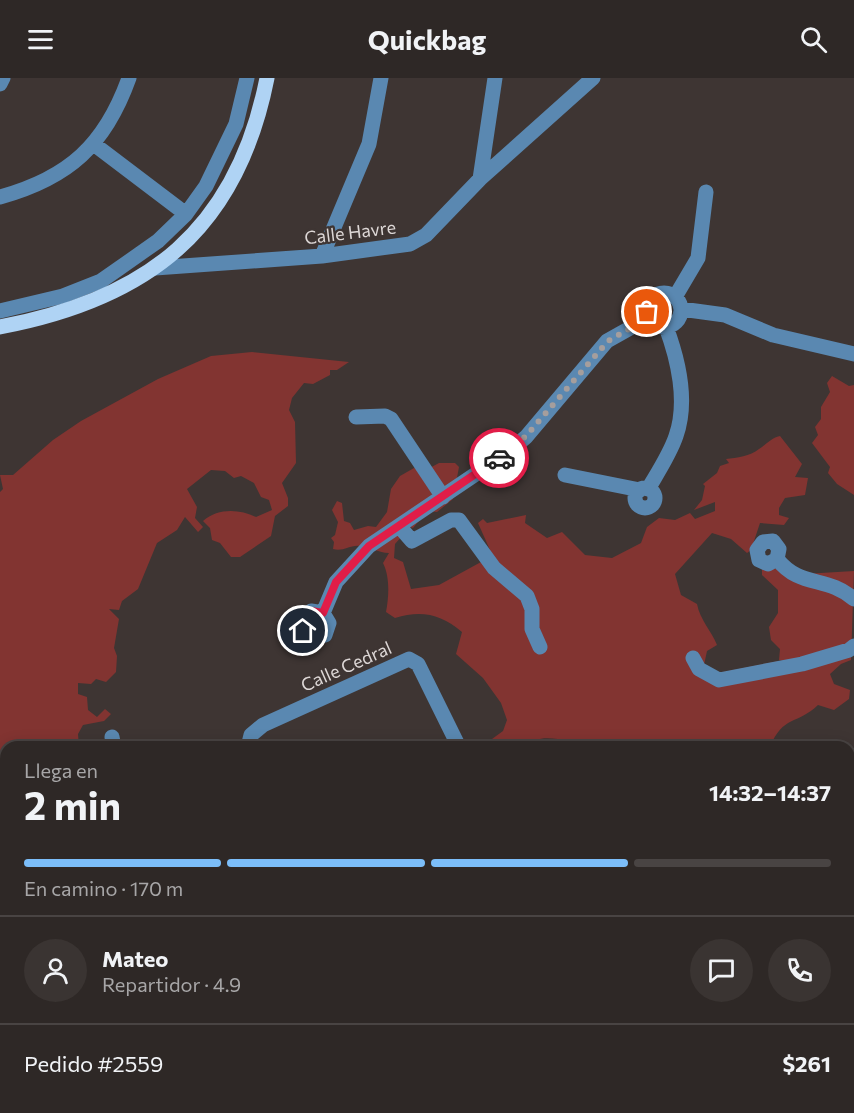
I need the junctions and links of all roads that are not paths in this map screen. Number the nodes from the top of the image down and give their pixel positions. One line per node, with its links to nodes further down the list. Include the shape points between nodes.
1 (3, 78): 8 (street)
2 (129, 78): 9 (street)
3 (247, 78): 13 (street, via 236,124 206,186)
4 (267, 78): 15 (main road, via 251,139 225,194 208,219)
5 (381, 78): 14 (street, via 369,144)
6 (495, 78): 10 (street)
7 (593, 78): 10 (street, Calle Havre)
8 (0, 84)
9 (95, 145): 12 (street, via 43,182); 13 (street)
10 (480, 179): 14 (street, Calle Havre, via 426,235 411,244)
11 (706, 192): 16 (street, via 698,258)
12 (0, 197)
13 (186, 214): 17 (street, via 158,241 101,282)
14 (322, 256): 15 (street, Calle Havre)
15 (155, 268): 19 (main road, via 100,299 48,318)
16 (678, 303): 18 (street, via 664,293 653,297 647,306); 20 (street, via 679,318); 21 (street, via 725,315 773,334)
17 (0, 311)
18 (648, 318): 20 (street, via 657,326); 24 (street, via 608,341 526,436)
19 (0, 327)
20 (666, 327): 23 (street, via 677,361 680,419 676,435 644,489)
21 (854, 354)
22 (356, 417): 24 (street, via 391,419)
23 (565, 475)
24 (443, 497): 25 (street)
25 (399, 526): 28 (street, via 369,546 349,567 336,582); 30 (street, via 412,541 451,520 459,520 494,568 527,596 532,629)
26 (777, 559): 27 (street, via 794,576 835,586)
27 (854, 599)
28 (323, 613)
29 (854, 646): 31 (street, via 802,664 719,680 699,669)
30 (540, 647)
31 (693, 658)
32 (250, 741): 33 (street, Calle Cedral, via 263,725 408,659 418,663)
33 (456, 741)

